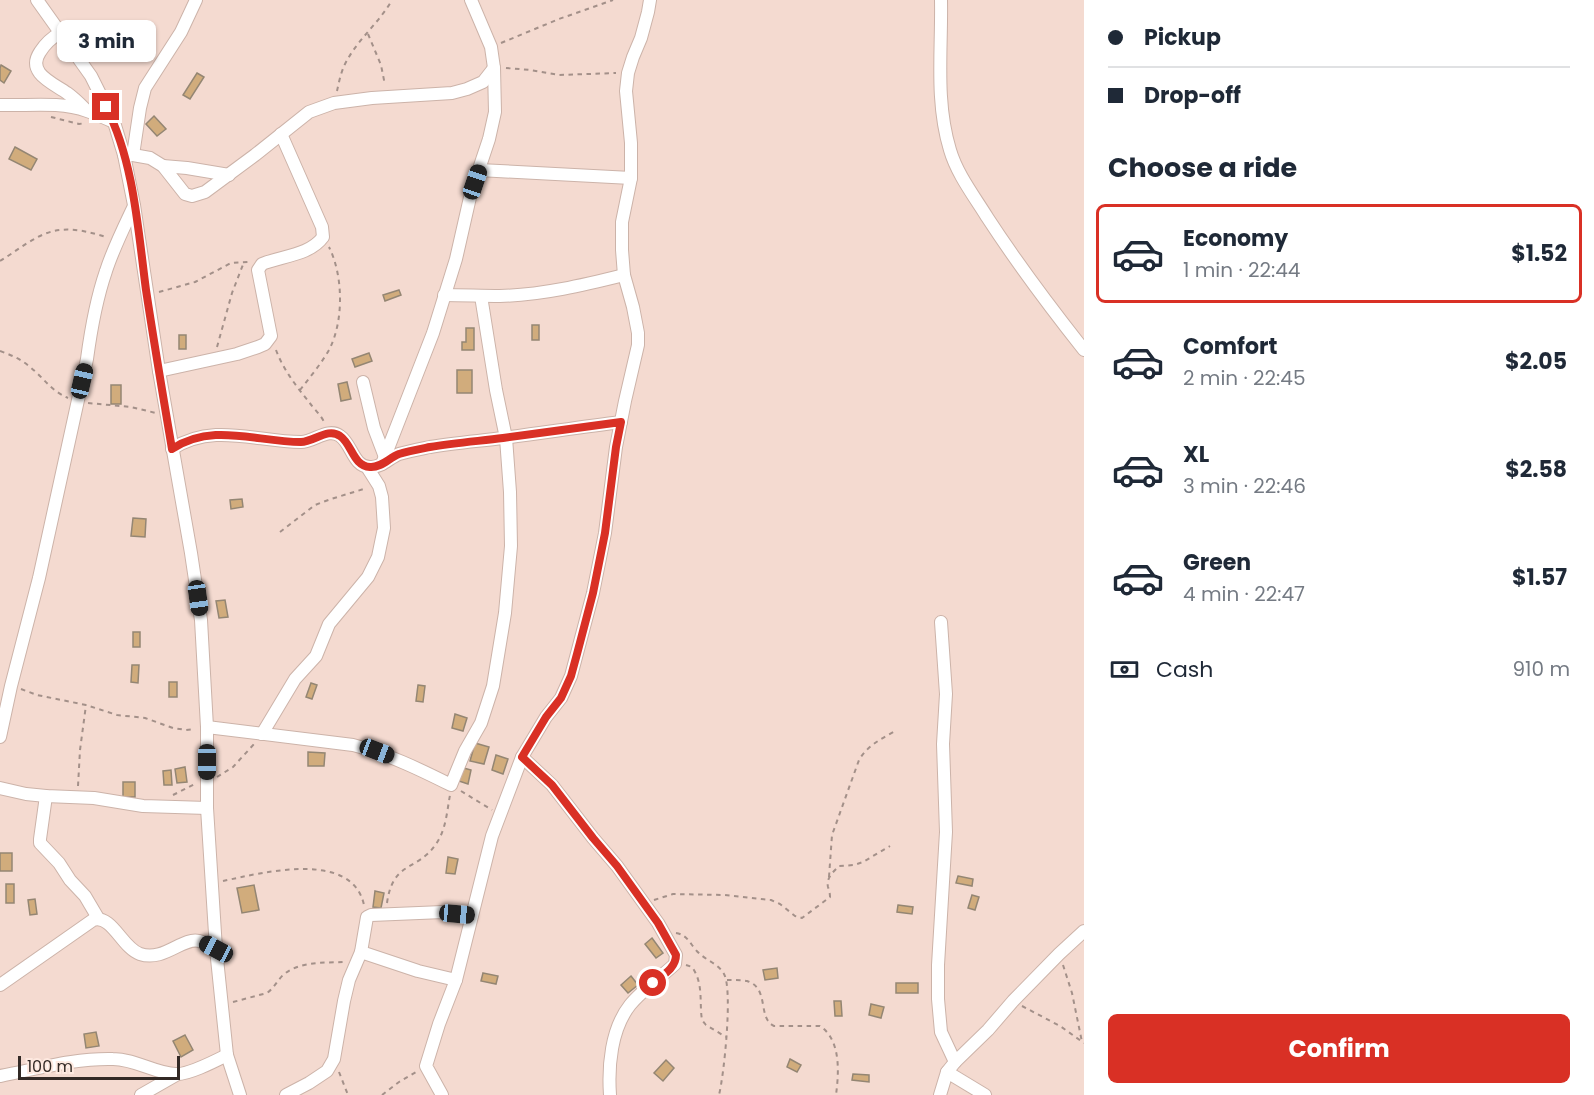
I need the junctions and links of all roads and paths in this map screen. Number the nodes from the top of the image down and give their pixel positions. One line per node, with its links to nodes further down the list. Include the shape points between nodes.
1 (37, 0): 8 (street)
2 (196, 0): 19 (street, via 181,32 145,88)
3 (392, 0): 9 (path)
4 (471, 0): 10 (street)
5 (613, 0): 10 (path)
6 (650, 0): 12 (street)
7 (941, 0): 35 (street, via 940,102 950,150 967,186 995,229)
8 (60, 33): 16 (street, via 43,47 36,68); 17 (street, via 91,76)
9 (367, 33): 13 (path, via 381,65); 14 (path, via 345,65)
10 (491, 47): 11 (street)
11 (494, 68): 12 (path, via 559,75); 13 (street, via 483,82 467,90); 21 (street, via 495,112)
12 (628, 73): 23 (street)
13 (386, 97): 14 (street)
14 (334, 103): 18 (street, via 309,112)
15 (0, 105): 16 (street, via 52,105)
16 (86, 110): 17 (street)
17 (114, 122): 19 (street)
18 (281, 134): 22 (street); 25 (street)
19 (129, 155): 20 (street, via 150,158); 24 (street)
20 (163, 166): 22 (street); 22 (street, via 185,194 192,196)
21 (479, 170): 23 (street); 32 (street)
22 (229, 175)
23 (631, 178): 30 (street, via 622,222)
24 (134, 205): 26 (street); 31 (street)
25 (323, 237): 29 (street, via 303,251); 40 (path, via 335,261 338,278 337,325 330,347)
26 (118, 241): 27 (path, via 81,231 54,231); 41 (street, via 99,296)
27 (0, 261)
28 (244, 262): 29 (path); 31 (path, via 224,265 195,282); 37 (path)
29 (262, 264): 34 (street, via 258,277)
30 (624, 275): 33 (street, via 545,292); 43 (street, via 638,345)
31 (147, 295): 38 (street)
32 (444, 295): 33 (street); 47 (street)
33 (481, 296): 45 (street)
34 (271, 336): 37 (street, via 258,347); 40 (path, via 286,371)
35 (1084, 350)
36 (0, 351): 41 (path, via 21,360 58,393)
37 (214, 358): 38 (street)
38 (159, 371): 42 (street)
39 (363, 382): 47 (street)
40 (300, 390): 44 (path, via 325,422)
41 (77, 402): 42 (path); 52 (street)
42 (166, 415): 46 (street)
43 (621, 422): 45 (street); 58 (street, via 605,533 571,676)
44 (325, 434): 46 (street, via 307,442 209,435 183,441); 48 (street, via 340,436)
45 (506, 438): 47 (street, via 433,446); 60 (street, via 511,546 498,661 481,723)
46 (172, 449): 54 (street, via 201,620)
47 (384, 460): 48 (street, via 377,467)
48 (367, 467): 49 (street)
49 (379, 486): 50 (path, via 315,505); 56 (street, via 384,528 378,557 368,577 329,624 316,656 295,679)
50 (280, 532)
51 (940, 622): 90 (street, via 946,694 946,832 938,999 941,1032)
52 (11, 686): 53 (path); 57 (street)
53 (86, 705): 54 (path, via 172,728); 63 (path)
54 (207, 727): 56 (street); 59 (street)
55 (895, 731): 68 (path, via 864,752 859,760 832,835)
56 (262, 734): 59 (path, via 233,767); 60 (street, via 377,751)
57 (0, 737)
58 (522, 757): 66 (street); 70 (street, via 552,785)
59 (207, 779): 64 (path); 65 (street)
60 (451, 785): 66 (path); 71 (path, via 442,833 435,846 392,881)
61 (0, 788): 62 (street)
62 (46, 796): 63 (street); 74 (street, via 40,843 85,896)
63 (78, 797): 64 (street)
64 (156, 807): 65 (street)
65 (207, 808): 69 (street)
66 (501, 815): 72 (street)
67 (890, 846): 68 (path, via 854,865 839,866)
68 (829, 878): 70 (path, via 830,897 802,918 771,900 724,895 672,894)
69 (211, 884): 73 (path, via 285,869 332,873 356,886); 77 (street)
70 (641, 901): 76 (street)
71 (385, 915): 72 (street); 73 (street)
72 (472, 915): 81 (street)
73 (367, 917): 79 (street)
74 (98, 918): 77 (street, via 108,922 139,954 161,954 198,940); 83 (street)
75 (1084, 932): 78 (street)
76 (664, 933): 80 (street, via 676,955); 82 (path, via 685,936)
77 (216, 949): 85 (street)
78 (1059, 954): 84 (street); 87 (path)
79 (358, 958): 81 (street); 85 (path, via 296,967 267,993); 89 (street, via 344,1001)
80 (675, 964): 86 (path, via 692,967 701,990 702,1020); 101 (street, via 622,1017 611,1059)
81 (456, 980): 91 (street)
82 (727, 980): 86 (path); 103 (path, via 751,982 761,995 769,1023 774,1026 820,1026 826,1030 836,1052)
83 (0, 985)
84 (1013, 1001): 87 (path); 90 (street)
85 (221, 1005): 88 (street)
86 (726, 1037): 102 (path)
87 (1083, 1042)
88 (227, 1055): 93 (street); 96 (street)
89 (334, 1059): 97 (street, via 327,1071); 98 (path)
90 (955, 1062): 92 (street)
91 (426, 1066): 99 (path); 100 (street)
92 (947, 1072): 104 (street); 105 (street)
93 (176, 1075): 94 (street, via 112,1059); 95 (street)
94 (0, 1076)
95 (141, 1095)
96 (240, 1095)
97 (286, 1095)
98 (348, 1095)
99 (382, 1095)
100 (442, 1095)
101 (610, 1095)
102 (719, 1095)
103 (836, 1095)
104 (940, 1095)
105 (985, 1095)

